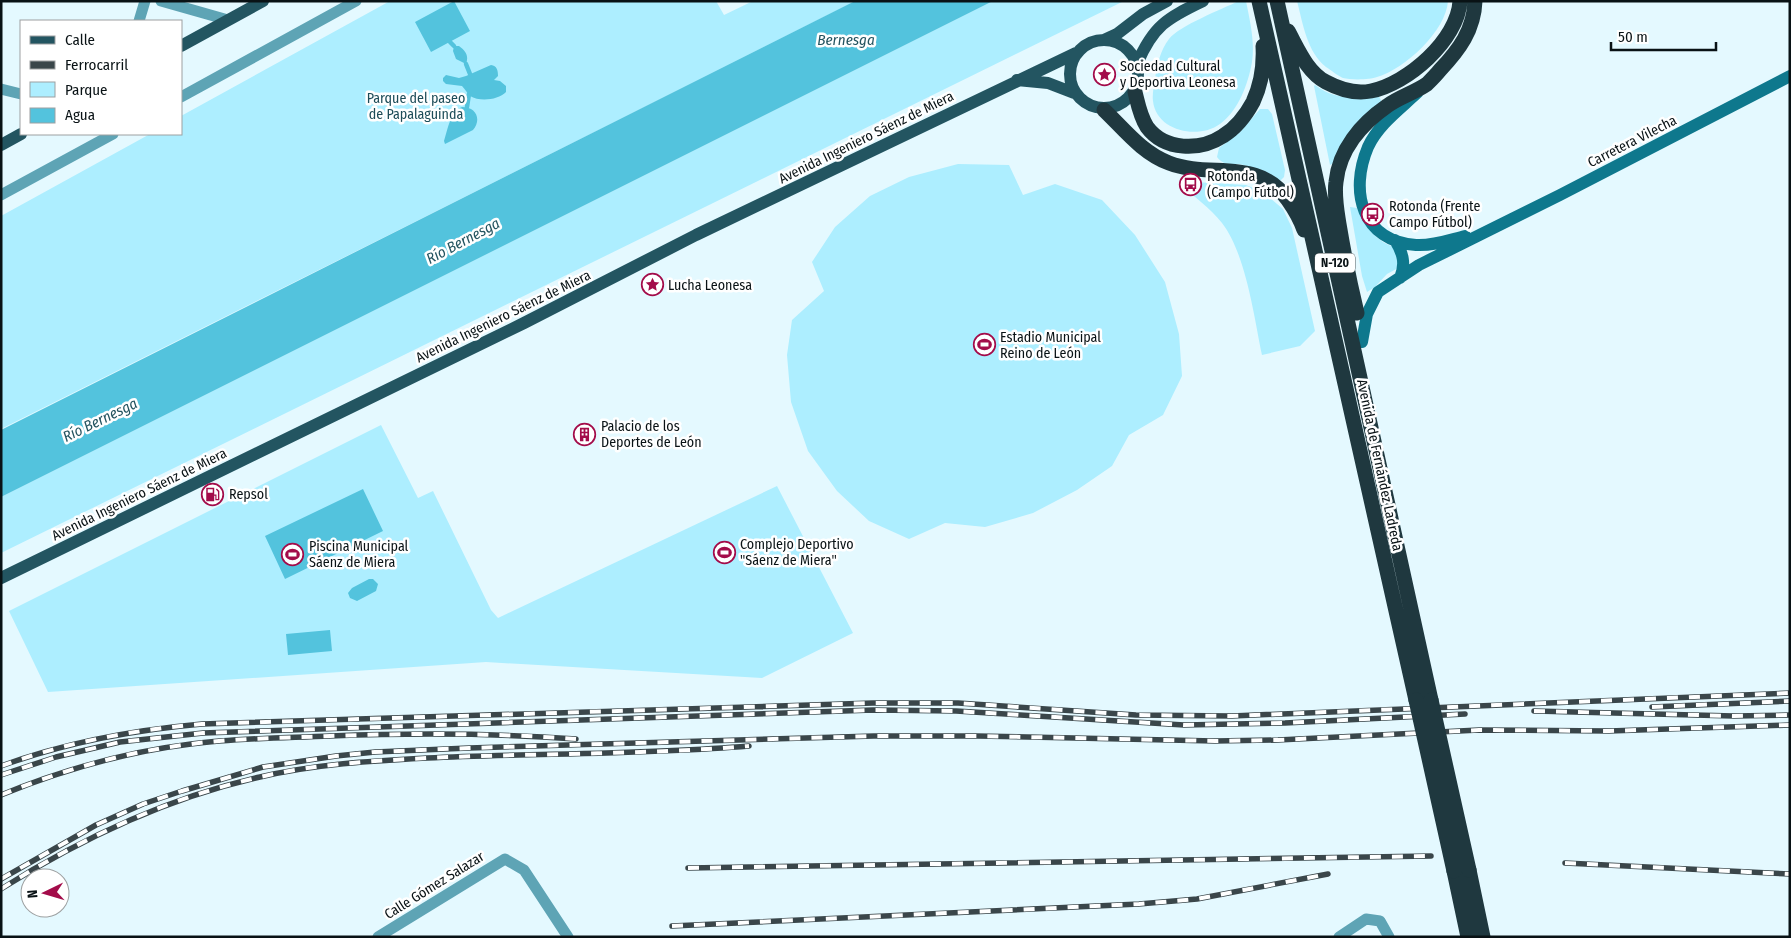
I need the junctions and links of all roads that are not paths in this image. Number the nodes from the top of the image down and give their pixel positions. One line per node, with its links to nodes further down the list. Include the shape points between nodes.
1 (144, 1): 12 (street)
2 (161, 1): 13 (street)
3 (263, 1): 13 (main road)
4 (356, 1): 26 (street)
5 (1167, 1): 15 (main road)
6 (1203, 1): 18 (main road, via 1158,27)
7 (1259, 1): 14 (highway, Avenida de Fernández Ladreda / N-120)
8 (1276, 1): 11 (highway, Avenida de Fernández Ladreda / N-120)
9 (1460, 1): 11 (highway, via 1452,28 1434,52 1399,80 1360,92 1325,81 1310,70)
10 (1475, 1): 21 (highway, via 1472,22 1458,50)
11 (1280, 17): 37 (highway, Avenida de Fernández Ladreda / N-120)
12 (140, 20)
13 (228, 20): 16 (main road)
14 (1263, 20): 23 (highway, via 1264,63 1254,100 1234,128 1224,136 1213,142 1188,146 1161,140 1148,129 1140,115); 36 (highway, Avenida de Fernández Ladreda / N-120)
15 (1104, 40): 17 (main road, via 1085,45); 18 (main road, via 1124,46)
16 (182, 45)
17 (1076, 53): 20 (main road, Avenida Ingeniero Sáenz de Miera); 24 (main road, via 1070,70)
18 (1137, 64): 23 (main road)
19 (1790, 76): 32 (street, Carretera Vilecha)
20 (1017, 80): 24 (main road, via 1048,83); 38 (main road, Avenida Ingeniero Sáenz de Miera)
21 (1427, 83): 33 (street, via 1378,132 1363,163 1360,197 1365,212 1378,231); 35 (highway, via 1387,105 1360,129 1345,151 1338,174 1336,205)
22 (1, 89): 25 (street)
23 (1135, 92): 27 (main road, via 1119,105)
24 (1074, 93): 27 (main road, via 1088,104)
25 (20, 94)
26 (182, 96)
27 (1104, 110): 36 (highway, via 1150,153 1167,162 1185,169 1240,171 1260,176 1280,188 1300,218)
28 (20, 135): 30 (main road)
29 (111, 135): 31 (street)
30 (1, 145)
31 (1, 195)
32 (1487, 230): 33 (street, via 1432,244); 34 (street)
33 (1395, 240): 34 (street, via 1401,249 1404,267)
34 (1400, 278): 35 (street, via 1378,292 1367,314)
35 (1362, 342): 37 (highway, via 1390,464)
36 (1338, 349): 39 (highway, Avenida de Fernández Ladreda / N-120)
37 (1390, 509): 39 (highway, Avenida de Fernández Ladreda / N-120)
38 (1, 578)
39 (1424, 700): 44 (highway, Avenida de Fernández Ladreda, bridge); 45 (highway, Avenida de Fernández Ladreda, bridge, via 1469,870)
40 (378, 937): 41 (street, Calle Gómez Salazar, via 505,858 524,870)
41 (568, 937)
42 (1339, 937): 43 (street, via 1366,920 1380,921)
43 (1389, 937)
44 (1468, 937)
45 (1483, 937)

